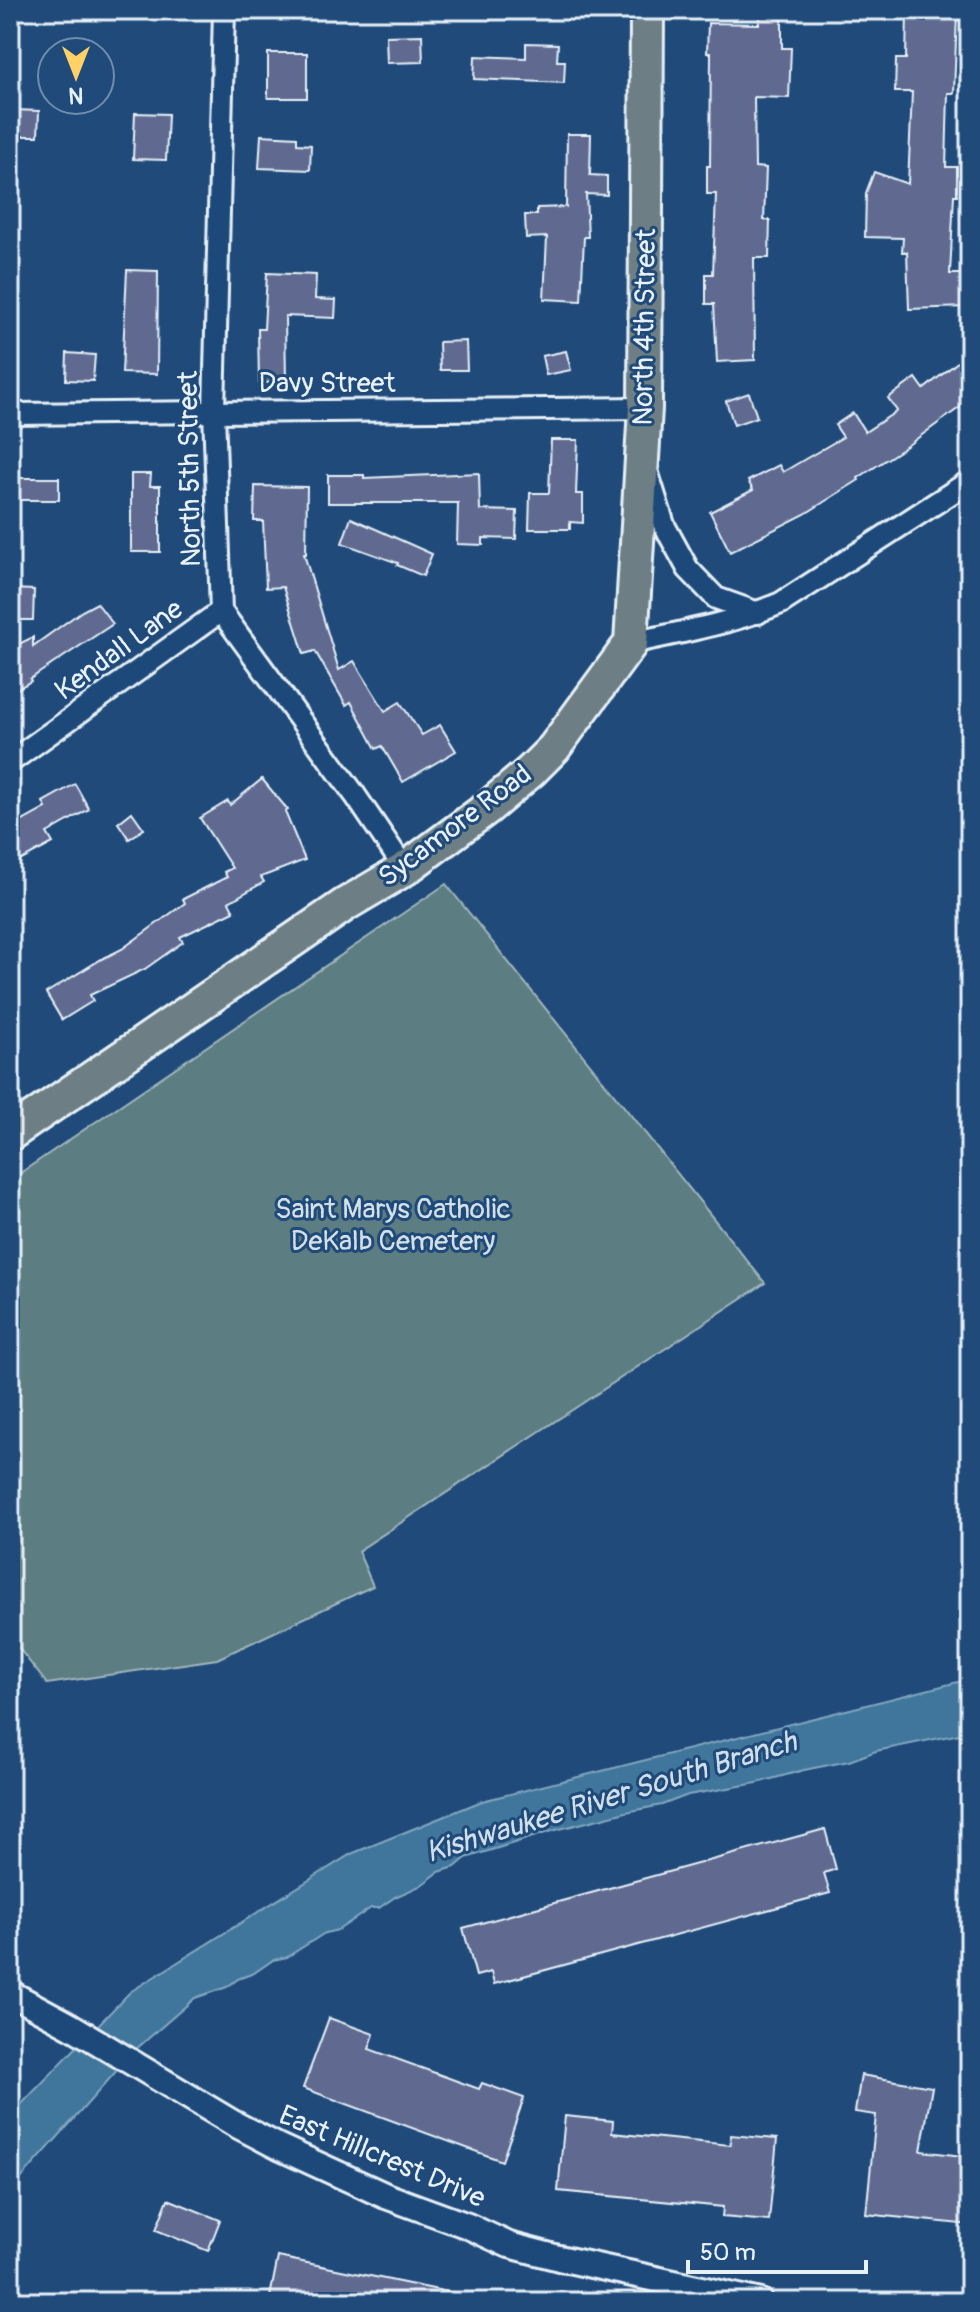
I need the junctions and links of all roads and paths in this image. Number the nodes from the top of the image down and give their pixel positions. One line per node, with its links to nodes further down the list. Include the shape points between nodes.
1 (224, 10): 4 (street, North 5th Street)
2 (647, 10): 3 (main road, North 4th Street)
3 (645, 408): 4 (street, Davy Street); 6 (main road, North 4th Street)
4 (214, 411): 5 (street, Davy Street); 8 (street, North 5th Street)
5 (10, 414)
6 (642, 455): 9 (street, via 664,525 688,569 716,598); 10 (main road, North 4th Street)
7 (970, 481): 9 (street, via 800,592)
8 (221, 611): 11 (street, Kendall Lane); 12 (street)
9 (758, 613): 10 (street)
10 (631, 643): 12 (main road, Sycamore Road, via 554,748 486,809)
11 (10, 762)
12 (405, 869): 13 (main road, Sycamore Road)
13 (10, 1134)
14 (18, 1998): 15 (street, East Hillcrest Drive, via 233,2123 333,2173 509,2245)
15 (761, 2302)

